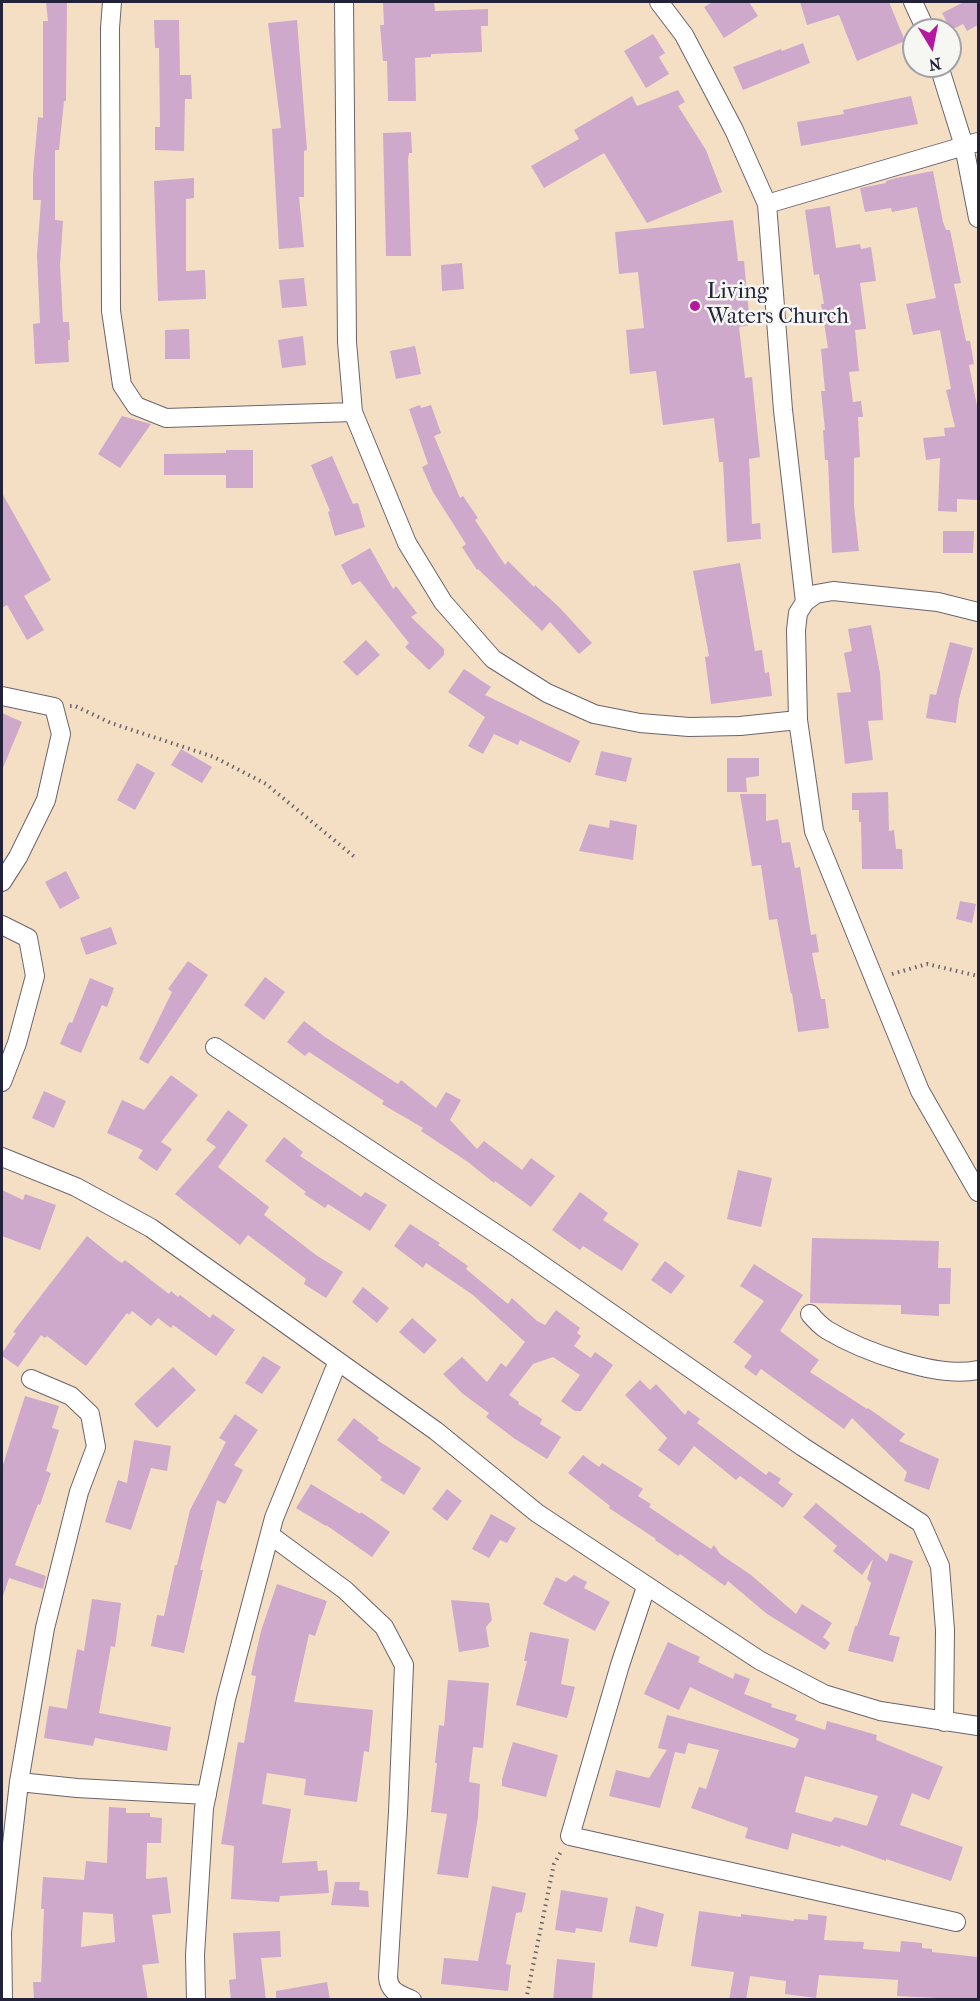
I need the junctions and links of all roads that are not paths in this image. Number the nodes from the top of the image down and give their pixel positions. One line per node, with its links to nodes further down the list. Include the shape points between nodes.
1 (112, 2): 10 (street, via 111,311 122,385 136,406 166,418)
2 (344, 2): 10 (street, via 347,342)
3 (659, 2): 8 (street, via 684,35 734,130)
4 (913, 2): 5 (street)
5 (920, 18)
6 (944, 78): 7 (street)
7 (971, 144): 8 (street); 9 (street)
8 (767, 204): 11 (street, via 783,410)
9 (978, 218)
10 (354, 412): 14 (street, via 407,543 443,602 493,659 547,693 594,714 689,727)
11 (805, 602): 12 (street, via 816,594 833,591 938,602); 14 (street, via 798,613 796,630)
12 (978, 612)
13 (2, 696): 15 (street, via 54,707 61,734 46,800)
14 (798, 720): 20 (street, via 814,831 920,1091)
15 (2, 882)
16 (2, 925): 18 (street, via 28,938 35,976)
17 (215, 1047): 27 (street, via 921,1523 940,1566 945,1630)
18 (2, 1082)
19 (2, 1157): 22 (street, via 76,1186 151,1228)
20 (978, 1192)
21 (810, 1314): 23 (street, via 825,1329 885,1357 924,1367)
22 (338, 1361): 25 (street); 26 (street, via 436,1431 537,1513)
23 (978, 1370)
24 (31, 1379): 29 (street, via 71,1396 90,1414 96,1447 79,1492 45,1628)
25 (270, 1535): 30 (street, via 226,1699); 34 (street, via 345,1590 384,1628 404,1665 388,1985 395,1993)
26 (646, 1587): 27 (street, via 759,1660 824,1694 880,1711); 31 (street, via 570,1836)
27 (944, 1722): 28 (street)
28 (978, 1726)
29 (18, 1782): 30 (street); 32 (street, via 2,1932)
30 (207, 1795): 33 (street, via 195,1955)
31 (956, 1922)
32 (3, 2000)
33 (196, 2000)
34 (412, 2000)

